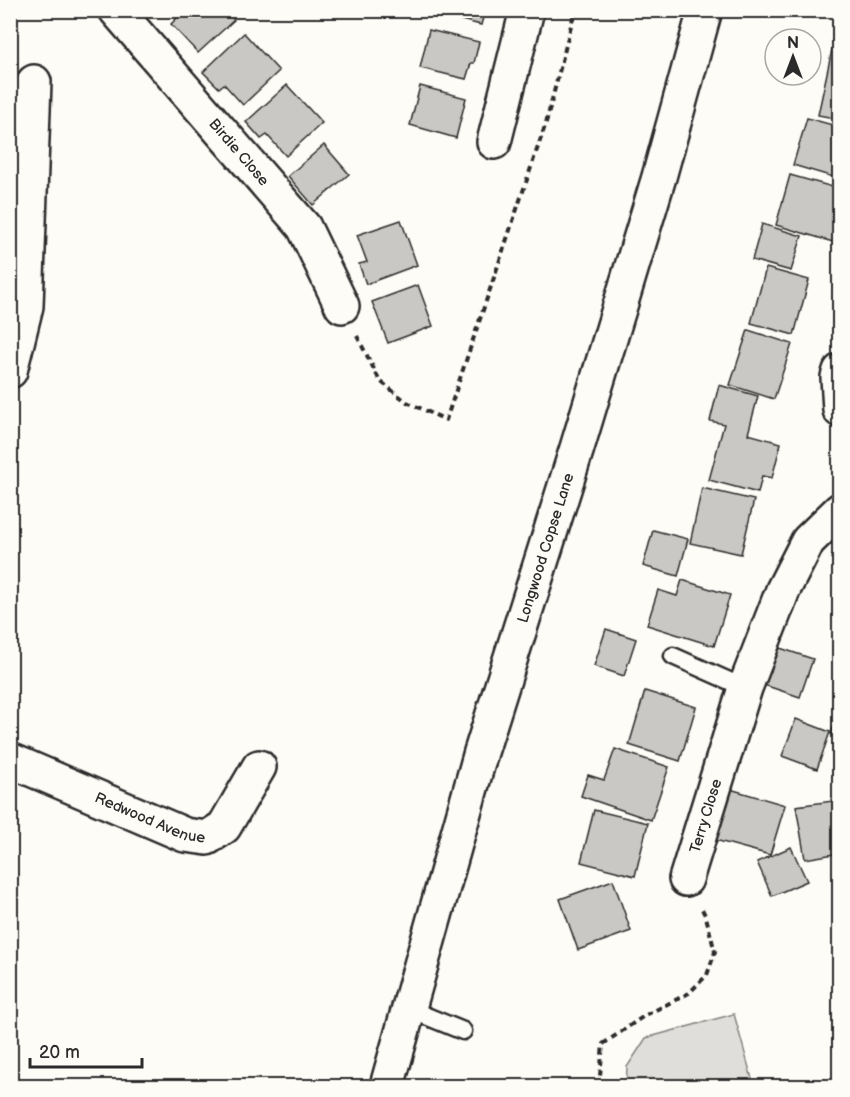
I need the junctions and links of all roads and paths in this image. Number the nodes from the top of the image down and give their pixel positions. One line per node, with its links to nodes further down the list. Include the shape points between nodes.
1 (116, 10): 7 (street, Birdie Close, via 304,227)
2 (527, 10): 6 (street)
3 (575, 10): 7 (path, via 546,123 446,420 407,402 380,381)
4 (705, 10): 17 (street, Longwood Copse Lane, via 659,177 481,752)
5 (34, 82): 8 (street, via 26,306)
6 (494, 142)
7 (342, 306)
8 (11, 367)
9 (840, 371): 10 (street)
10 (840, 410)
11 (840, 510): 13 (street, Terry Close, via 808,541 783,590)
12 (673, 656): 13 (lane)
13 (745, 688): 16 (street, Terry Close)
14 (10, 760): 15 (street, Redwood Avenue, via 185,835 207,838 224,827)
15 (260, 768)
16 (686, 879): 20 (path, via 706,917 716,952 707,975 689,993 644,1016 603,1044)
17 (409, 1009): 18 (lane); 19 (street, Longwood Copse Lane)
18 (463, 1031)
19 (387, 1086)
20 (599, 1086)

